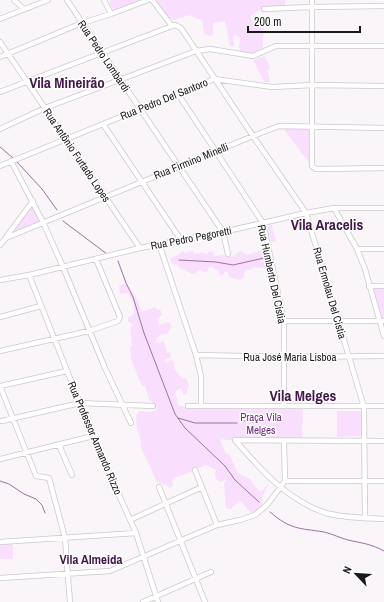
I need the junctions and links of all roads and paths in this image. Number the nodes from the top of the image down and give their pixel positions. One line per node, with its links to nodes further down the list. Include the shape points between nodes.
1 (14, 0): 10 (street)
2 (48, 0): 10 (street)
3 (67, 0): 14 (street, Rua Pedro Lombardi)
4 (104, 0): 12 (street)
5 (148, 0): 12 (street)
6 (152, 0): 15 (street, Rua Ermolau Del Cístia)
7 (312, 0): 9 (street)
8 (384, 6): 9 (street)
9 (312, 7): 11 (street); 17 (street)
10 (24, 9): 13 (street)
11 (264, 9)
12 (111, 14): 14 (street)
13 (0, 19)
14 (82, 23): 20 (street); 21 (street, Rua Pedro Lombardi)
15 (172, 26): 19 (street, Rua Ermolau Del Cístia, via 181,28); 21 (street)
16 (0, 42): 20 (street, Rua Antônio Furtado Lopes)
17 (312, 46): 18 (street); 19 (street, via 276,46 253,56 210,49); 26 (street)
18 (384, 46)
19 (196, 51): 23 (street, Rua Ermolau Del Cístia); 24 (street)
20 (8, 53): 22 (street); 25 (street, Rua Antônio Furtado Lopes)
21 (103, 53): 24 (street, Rua Pedro Lombardi); 25 (street)
22 (0, 56)
23 (214, 79): 26 (street, Rua Pedro Del Santoro, via 272,87); 29 (street, Rua Pedro Del Santoro); 36 (street, Rua Ermolau Del Cístia)
24 (120, 80): 30 (street); 31 (street, Rua Pedro Lombardi)
25 (27, 82): 28 (street); 30 (street, Rua Antônio Furtado Lopes)
26 (313, 85): 27 (street, Rua Pedro Del Santoro); 33 (street)
27 (384, 86)
28 (0, 92)
29 (178, 94): 31 (street, Rua Pedro Del Santoro); 38 (street, Rua Humberto Del Cístia)
30 (46, 108): 35 (street); 37 (street, Rua Antônio Furtado Lopes)
31 (140, 109): 32 (street, Rua Pedro Del Santoro); 41 (street, Rua Pedro Lombardi)
32 (103, 124): 37 (street, Rua Pedro Del Santoro); 43 (street)
33 (312, 128): 34 (street, Rua Firmino Minelli); 36 (street, Rua Firmino Minelli, via 279,126); 42 (street, via 312,166 316,169)
34 (384, 128)
35 (0, 129)
36 (253, 136): 38 (street, Rua Firmino Minelli); 48 (street, Rua Ermolau Del Cístia)
37 (66, 139): 39 (street, Rua Pedro Del Santoro); 44 (street, Rua Antônio Furtado Lopes)
38 (216, 152): 41 (street, Rua Firmino Minelli); 50 (street, Rua Humberto Del Cístia)
39 (11, 161): 40 (street, Rua Pedro Del Santoro); 45 (street)
40 (0, 166)
41 (179, 166): 43 (street, Rua Firmino Minelli); 51 (street, Rua Pedro Lombardi)
42 (384, 168)
43 (141, 182): 44 (street, Rua Firmino Minelli); 53 (street)
44 (105, 196): 49 (street, Rua Firmino Minelli); 56 (street, Rua Antônio Furtado Lopes)
45 (33, 201): 49 (street); 52 (street, Rua Firmino Minelli)
46 (334, 208): 47 (street, Rua Pedro Pegoretti); 48 (street, Rua Pedro Pegoretti); 57 (street)
47 (384, 208)
48 (306, 213): 50 (street, Rua Pedro Pegoretti); 69 (street, Rua Ermolau Del Cístia)
49 (43, 222): 52 (street, Rua Firmino Minelli); 61 (street)
50 (263, 223): 51 (street, Rua Pedro Pegoretti); 68 (street, Rua Humberto Del Cístia)
51 (223, 232): 53 (street, Rua Pedro Pegoretti); 59 (street, Rua Pedro Lombardi)
52 (6, 238): 55 (street, Rua Firmino Minelli)
53 (181, 240): 54 (street, Rua Pedro Pegoretti)
54 (159, 244): 56 (street, Rua Pedro Pegoretti); 75 (street)
55 (0, 245)
56 (140, 248): 60 (street, Rua Pedro Pegoretti)
57 (357, 249): 58 (street); 64 (street)
58 (384, 249)
59 (228, 254)
60 (96, 259): 61 (street, Rua Pedro Pegoretti); 71 (street, via 120,317 116,323)
61 (63, 266): 62 (street, Rua Pedro Pegoretti); 71 (street)
62 (29, 275): 63 (street, Rua Pedro Pegoretti); 66 (street, Rua Professor Armando Rizzo)
63 (0, 280)
64 (369, 286): 65 (street); 70 (street)
65 (384, 286)
66 (41, 306): 67 (street); 73 (street, Rua Professor Armando Rizzo)
67 (0, 317)
68 (284, 321): 69 (street); 77 (street, Rua Humberto Del Cístia)
69 (339, 321): 70 (street); 78 (street, Rua Ermolau Del Cístia)
70 (382, 321): 72 (street)
71 (89, 331): 73 (street); 82 (street)
72 (384, 336)
73 (55, 339): 74 (street); 79 (street, Rua Professor Armando Rizzo)
74 (0, 351)
75 (196, 355): 77 (street, Rua José Maria Lisboa); 85 (street, via 201,376)
76 (384, 356): 78 (street, Rua José Maria Lisboa)
77 (285, 357): 78 (street, Rua José Maria Lisboa); 86 (street, Rua Humberto Del Cístia)
78 (348, 357): 88 (street, Rua Ermolau Del Cístia)
79 (67, 371): 80 (street); 81 (street, Rua Professor Armando Rizzo)
80 (0, 386): 89 (street)
81 (80, 403): 82 (street); 89 (street); 92 (street, Rua Professor Armando Rizzo)
82 (123, 405): 83 (street); 91 (street)
83 (153, 406)
84 (188, 406): 85 (street)
85 (201, 406): 86 (street)
86 (284, 406): 88 (street)
87 (384, 406): 88 (street)
88 (364, 407): 94 (street, Rua Ermolau Del Cístia)
89 (13, 419): 90 (street); 97 (street)
90 (2, 421)
91 (131, 423)
92 (93, 436): 96 (street); 110 (street, Rua Professor Armando Rizzo)
93 (284, 441): 94 (street); 101 (street); 104 (street, via 235,440 265,474)
94 (365, 441): 95 (street); 102 (street, Rua Ermolau Del Cístia)
95 (384, 441)
96 (59, 445): 97 (street); 100 (street)
97 (26, 453): 98 (street); 113 (street, via 36,476 49,478)
98 (0, 459)
99 (195, 470): 106 (street)
100 (72, 475)
101 (285, 481): 102 (street); 104 (street)
102 (364, 481): 103 (street); 108 (street, Rua Ermolau Del Cístia)
103 (384, 481)
104 (280, 486): 108 (street, via 298,500 319,510); 111 (street, via 267,505 255,515)
105 (158, 487): 107 (street)
106 (202, 488): 107 (street); 111 (street)
107 (166, 504): 110 (street); 114 (street)
108 (365, 518): 109 (street)
109 (384, 519)
110 (130, 520): 112 (street, Rua Professor Armando Rizzo)
111 (217, 525): 114 (street)
112 (136, 533): 113 (street); 116 (street, Rua Professor Armando Rizzo)
113 (65, 538): 115 (street); 118 (street)
114 (181, 541): 116 (street); 120 (street)
115 (0, 542)
116 (144, 557): 118 (street, via 110,571); 121 (street, Rua Professor Armando Rizzo)
117 (211, 572): 120 (street)
118 (69, 575): 119 (street); 122 (street)
119 (0, 578)
120 (196, 579): 121 (street); 125 (street)
121 (157, 596): 123 (street); 124 (street, Rua Professor Armando Rizzo)
122 (70, 602)
123 (143, 602)
124 (158, 602)
125 (205, 602)

